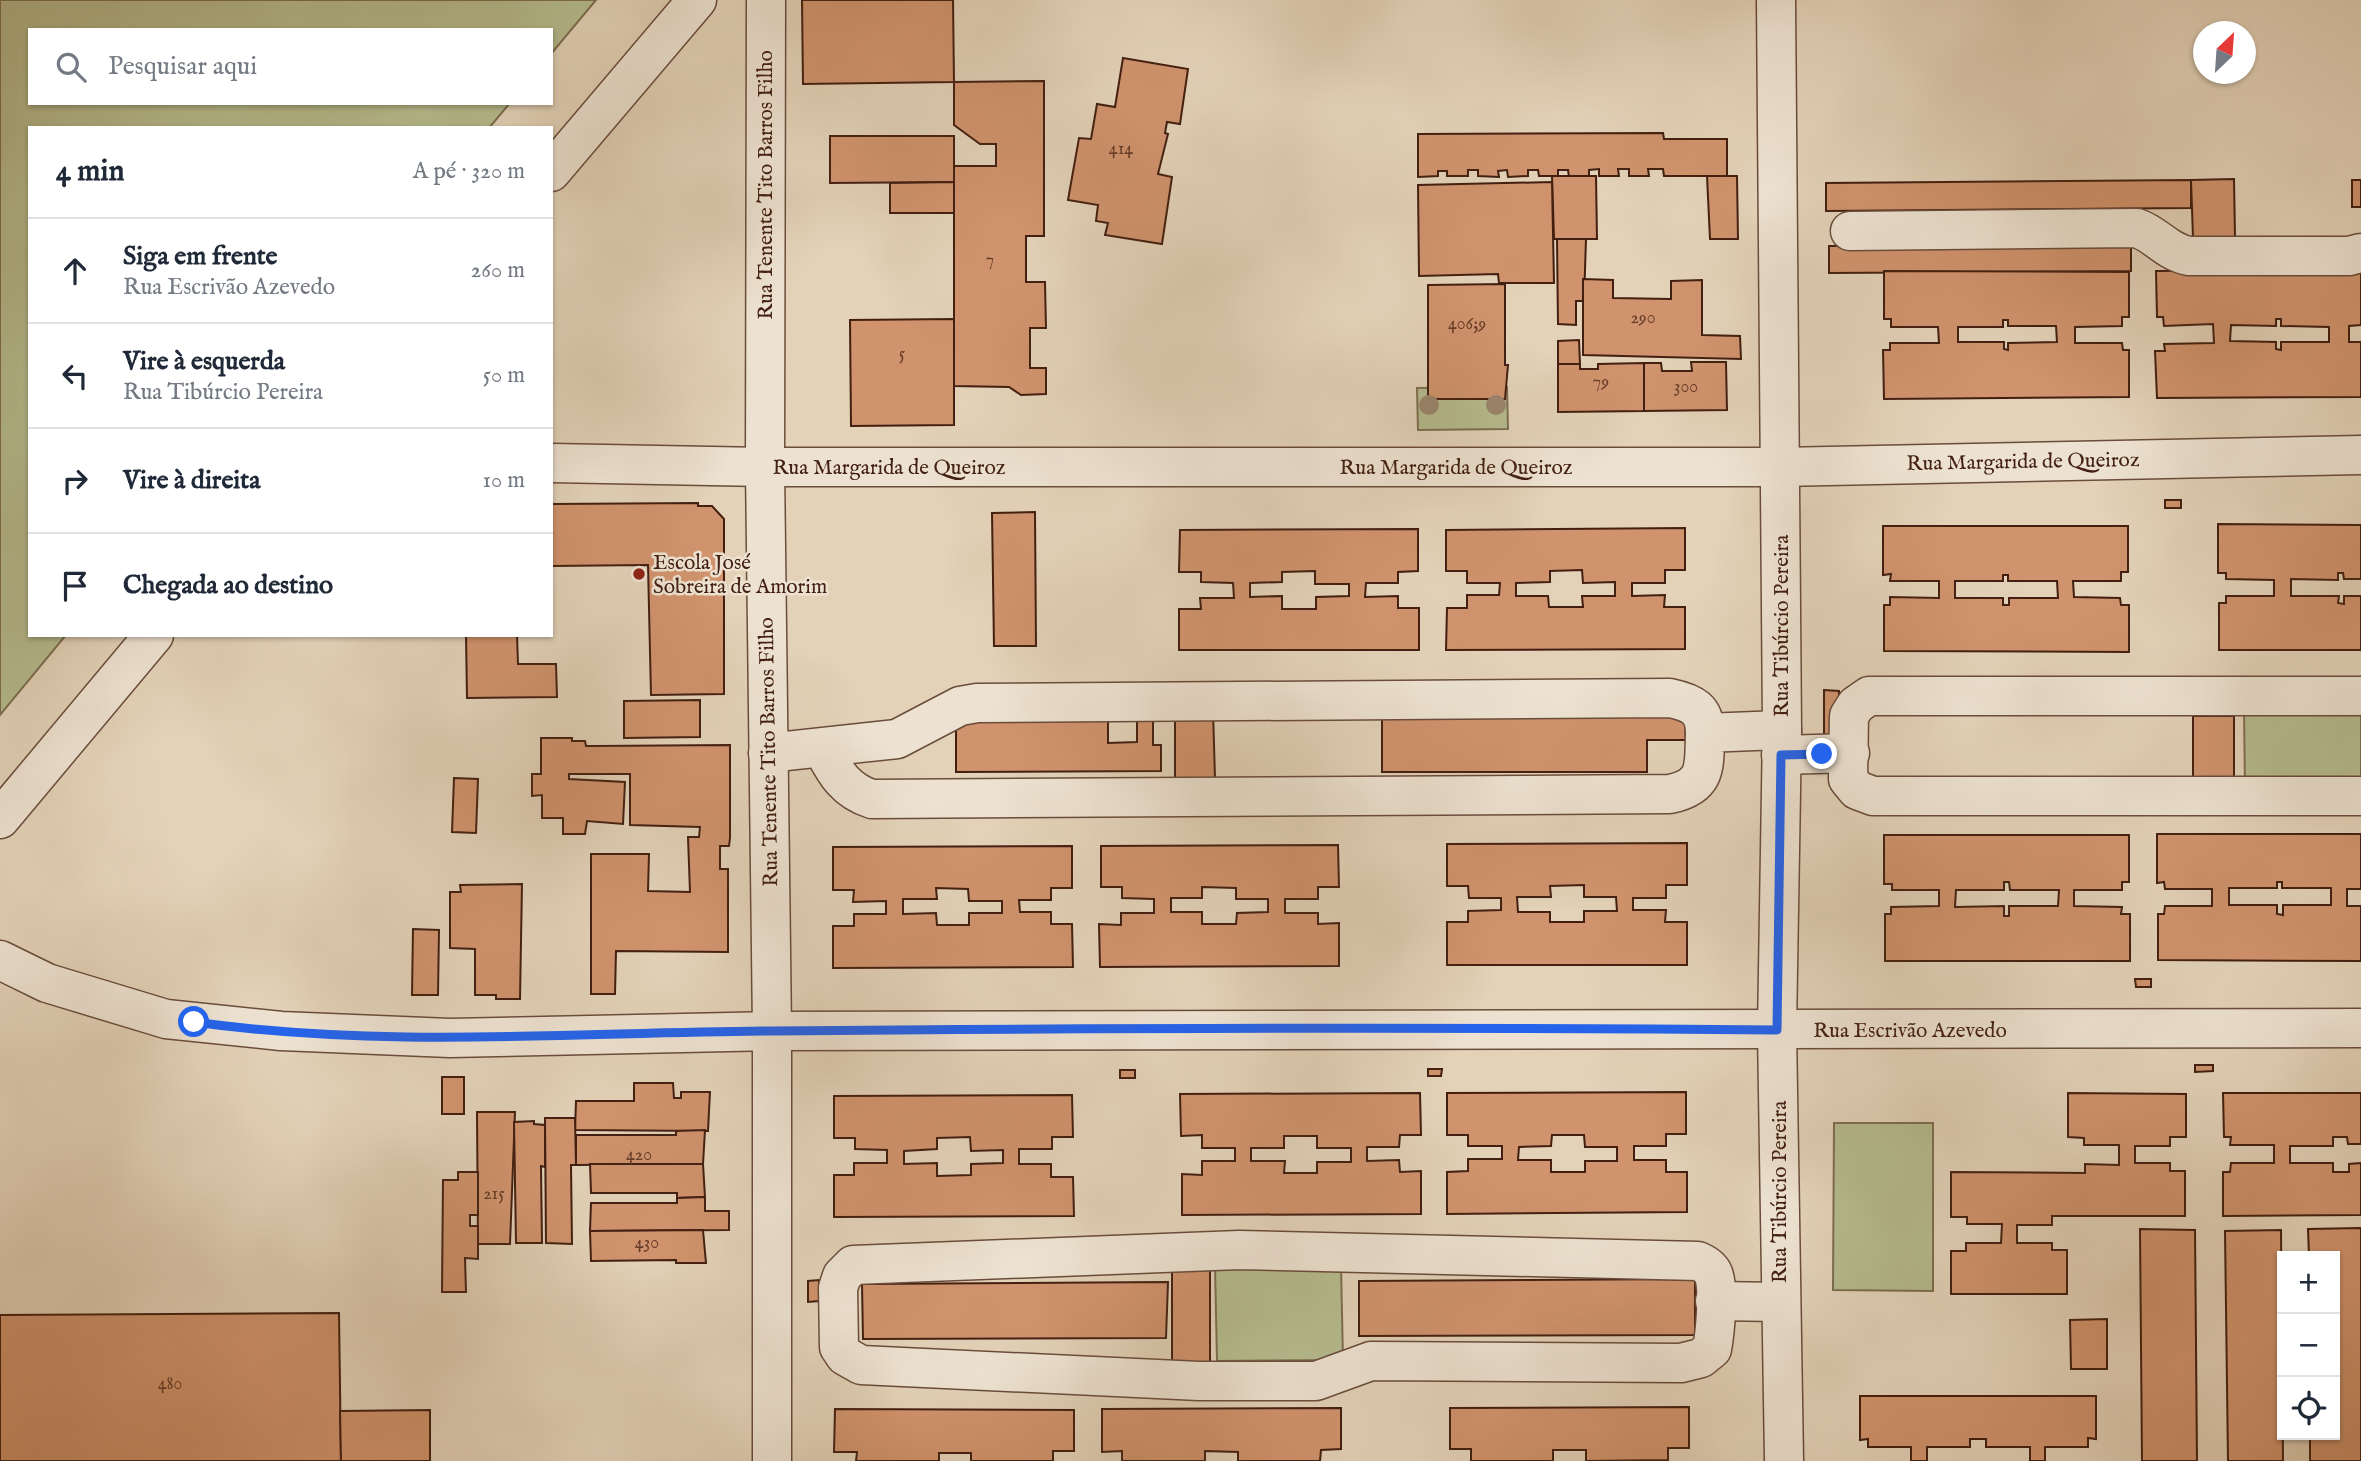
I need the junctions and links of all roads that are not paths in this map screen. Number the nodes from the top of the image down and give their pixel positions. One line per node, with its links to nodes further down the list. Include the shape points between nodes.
1 (698, 0): 4 (street)
2 (765, 0): 9 (street, Rua Tenente Tito Barros Filho)
3 (1776, 0): 10 (street, Rua Tibúrcio Pereira)
4 (553, 170)
5 (1850, 231): 6 (street, via 2137,228 2189,257)
6 (2361, 253)
7 (2361, 455): 10 (street, Rua Margarida de Queiroz)
8 (553, 463): 9 (street, Rua Margarida de Queiroz)
9 (765, 467): 10 (street, Rua Margarida de Queiroz); 16 (street, Rua Tenente Tito Barros Filho)
10 (1780, 467): 14 (street, Rua Tibúrcio Pereira)
11 (152, 637): 19 (street)
12 (2361, 696): 17 (street, via 1869,696 1849,716)
13 (1705, 733): 14 (street); 15 (street, via 1700,710 1670,698 977,703 960,706 897,739); 15 (street, via 1700,776 1693,786 1670,794 872,799 845,784)
14 (1781, 743): 17 (street); 22 (street, Rua Tibúrcio Pereira)
15 (823, 749): 16 (street)
16 (768, 753): 23 (street, Rua Tenente Tito Barros Filho)
17 (1850, 753): 18 (street, via 1848,779 1857,790 1873,796)
18 (2361, 796)
19 (0, 819)
20 (0, 960): 23 (street, Rua Escrivão Azevedo, via 47,983 111,1004 166,1019 224,1026 450,1038)
21 (2361, 1028): 22 (street, Rua Escrivão Azevedo)
22 (1777, 1030): 23 (street, Rua Escrivão Azevedo); 25 (street, Rua Tibúrcio Pereira)
23 (772, 1031): 26 (street, Rua Tenente Tito Barros Filho)
24 (1715, 1301): 24 (street, via 1712,1349 1701,1358 1681,1363 1371,1360 1316,1381 1199,1381 861,1364 839,1347 838,1288 853,1265 1238,1250 1698,1261 1714,1276); 25 (street)
25 (1780, 1302): 27 (street, Rua Tibúrcio Pereira)
26 (772, 1461)
27 (1784, 1461)

